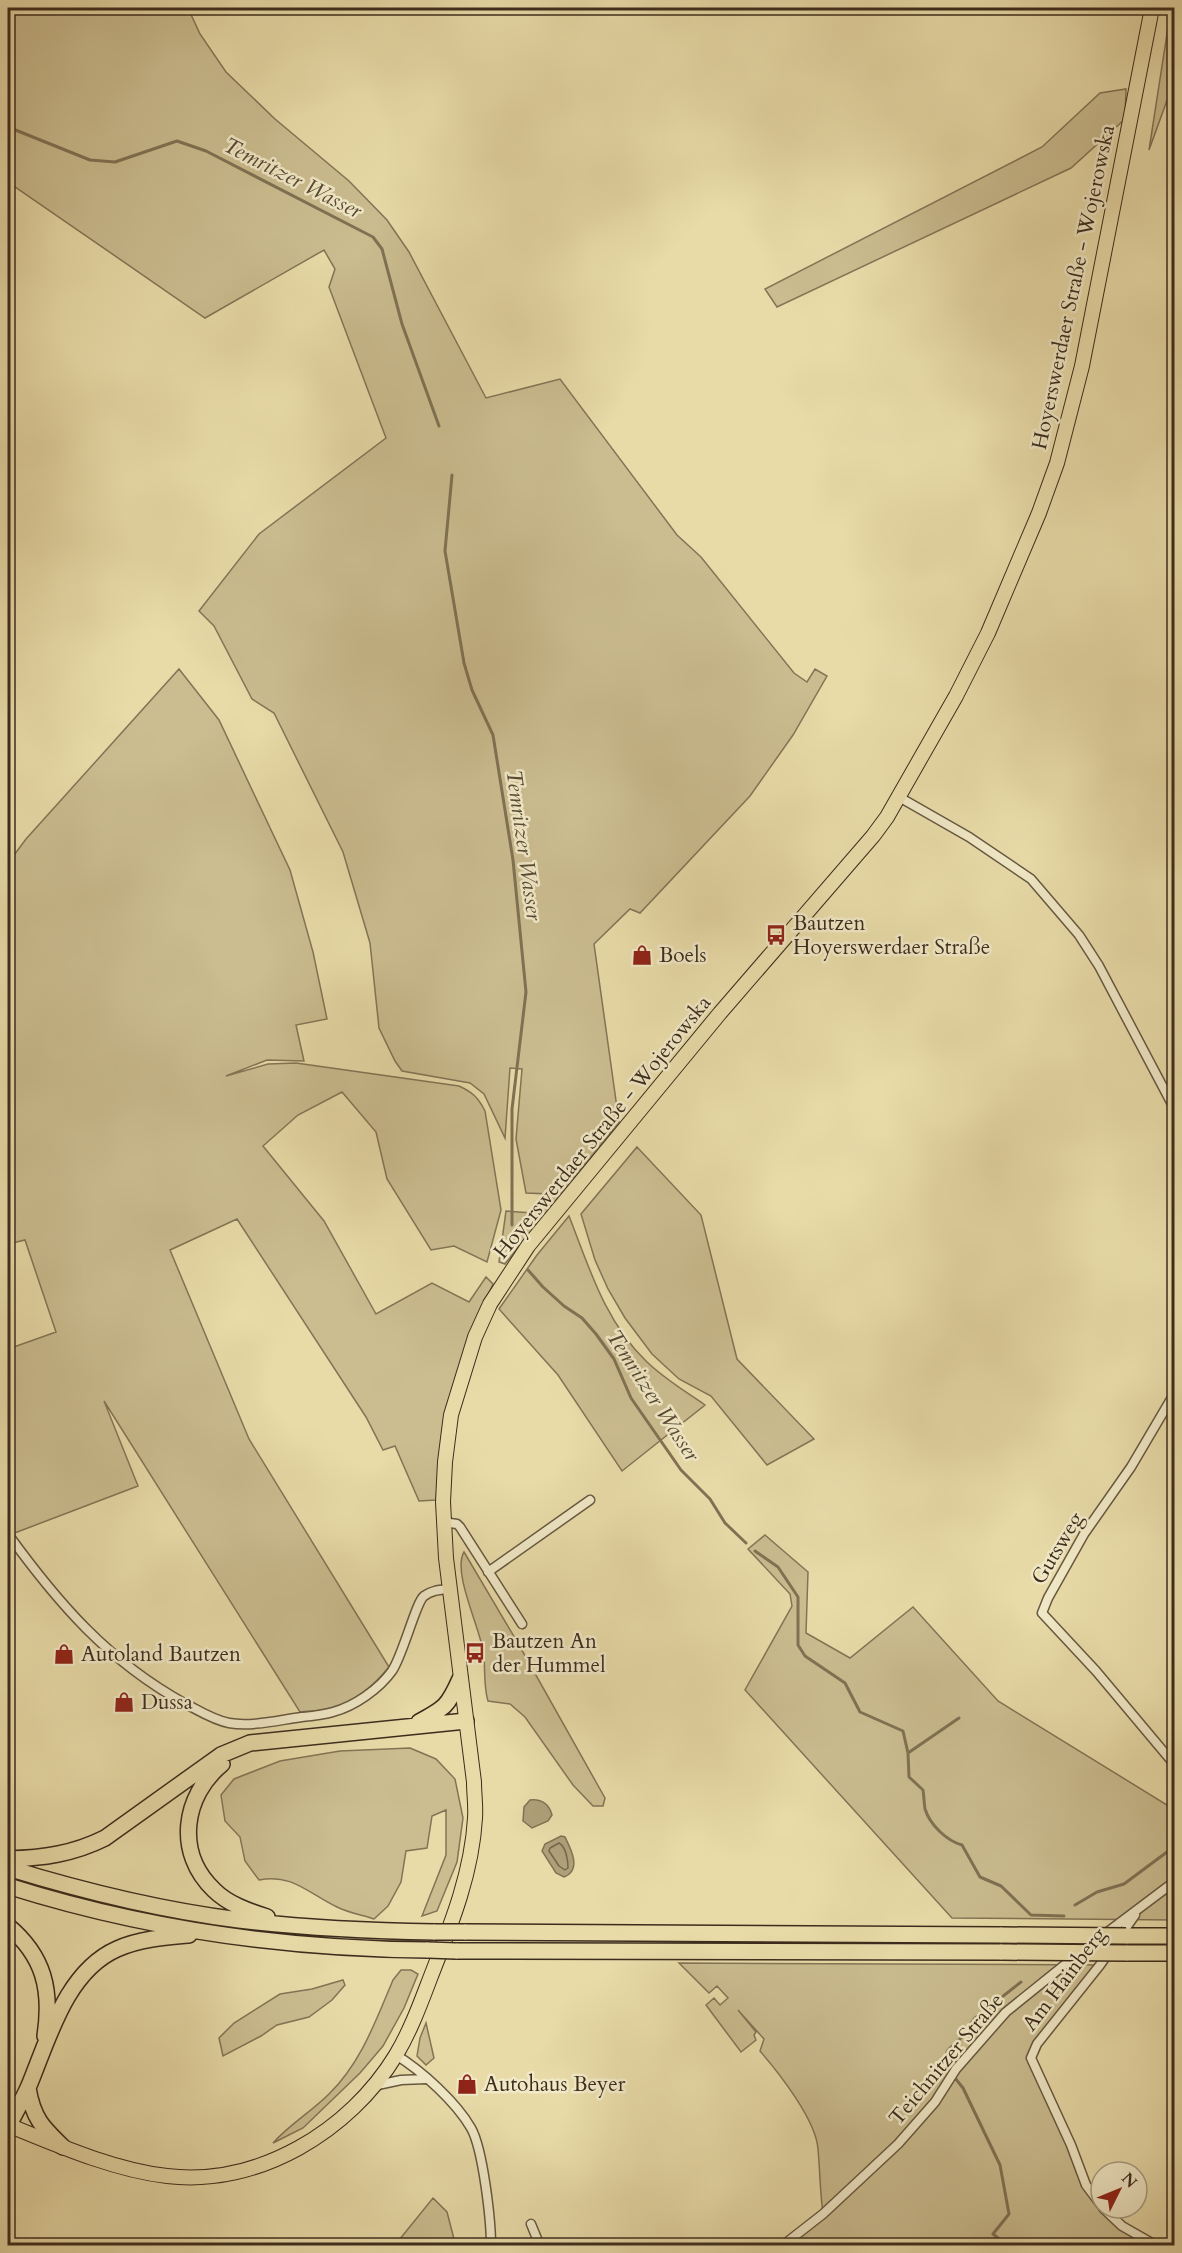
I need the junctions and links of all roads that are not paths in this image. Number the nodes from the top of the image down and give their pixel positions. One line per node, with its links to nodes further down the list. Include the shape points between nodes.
1 (1152, 8): 2 (main road, Hoyerswerdaer Straße - Wojerowska, via 1082,366 1057,463 988,633)
2 (899, 797): 3 (street, via 1031,879 1079,935 1099,966); 6 (main road, Hoyerswerdaer Straße - Wojerowska, via 873,836 720,1013 528,1246 490,1304 451,1415)
3 (1174, 1108)
4 (1174, 1395): 15 (street, Gutsweg, via 1131,1467 1084,1534 1042,1613)
5 (590, 1500): 8 (street)
6 (443, 1522): 8 (street, via 460,1527); 9 (main road, Hoyerswerdaer Straße - Wojerowska)
7 (8, 1534): 9 (street, via 68,1611 128,1668 154,1687 231,1724 333,1712 353,1703 392,1671 422,1597 433,1590)
8 (489, 1572): 10 (street)
9 (450, 1589): 11 (main road, Hoyerswerdaer Straße - Wojerowska)
10 (522, 1624)
11 (460, 1679): 12 (main road, Hoyerswerdaer Straße - Wojerowska); 13 (highway, via 442,1710)
12 (466, 1721): 13 (highway); 27 (main road, Hoyerswerdaer Straße - Wojerowska, via 474,1782 471,1853 420,2006)
13 (410, 1726): 14 (highway)
14 (282, 1741): 16 (highway, via 250,1743 221,1755 105,1838 86,1847 44,1857); 22 (highway, via 238,1755 209,1775 191,1808 189,1837 197,1866 213,1890 244,1909)
15 (1174, 1764)
16 (8, 1859)
17 (8, 1868): 22 (highway, via 131,1901 238,1920)
18 (1174, 1882): 20 (street, Teichnitzer Straße)
19 (8, 1886): 23 (highway, via 94,1911)
20 (1140, 1907): 33 (street, Am Hainberg, via 1100,1965 1036,2044 1031,2058); 38 (street, Teichnitzer Straße, via 1006,2012 897,2144 823,2214)
21 (8, 1926): 26 (highway, via 40,1965 47,1987)
22 (299, 1926): 24 (highway, bridge, via 435,1932)
23 (204, 1933): 25 (highway, bridge, via 311,1945 456,1951); 26 (highway, via 129,1944 100,1958 73,1988)
24 (1174, 1936)
25 (1174, 1953)
26 (43, 2046): 30 (highway)
27 (396, 2055): 28 (street); 29 (main road, Hoyerswerdaer Straße - Wojerowska)
28 (426, 2079): 29 (street); 36 (street, via 454,2105 472,2129 483,2169)
29 (373, 2086): 32 (main road, Hoyerswerdaer Straße - Wojerowska, via 322,2134 276,2158 232,2173 146,2173)
30 (28, 2088): 31 (highway); 32 (highway, via 35,2116)
31 (8, 2125): 32 (main road, Hoyerswerdaer Straße - Wojerowska)
32 (63, 2147)
33 (1089, 2189)
34 (1116, 2220): 39 (street, Am Hainberg)
35 (531, 2224): 37 (street)
36 (491, 2246)
37 (540, 2246)
38 (782, 2246)
39 (1157, 2246)

